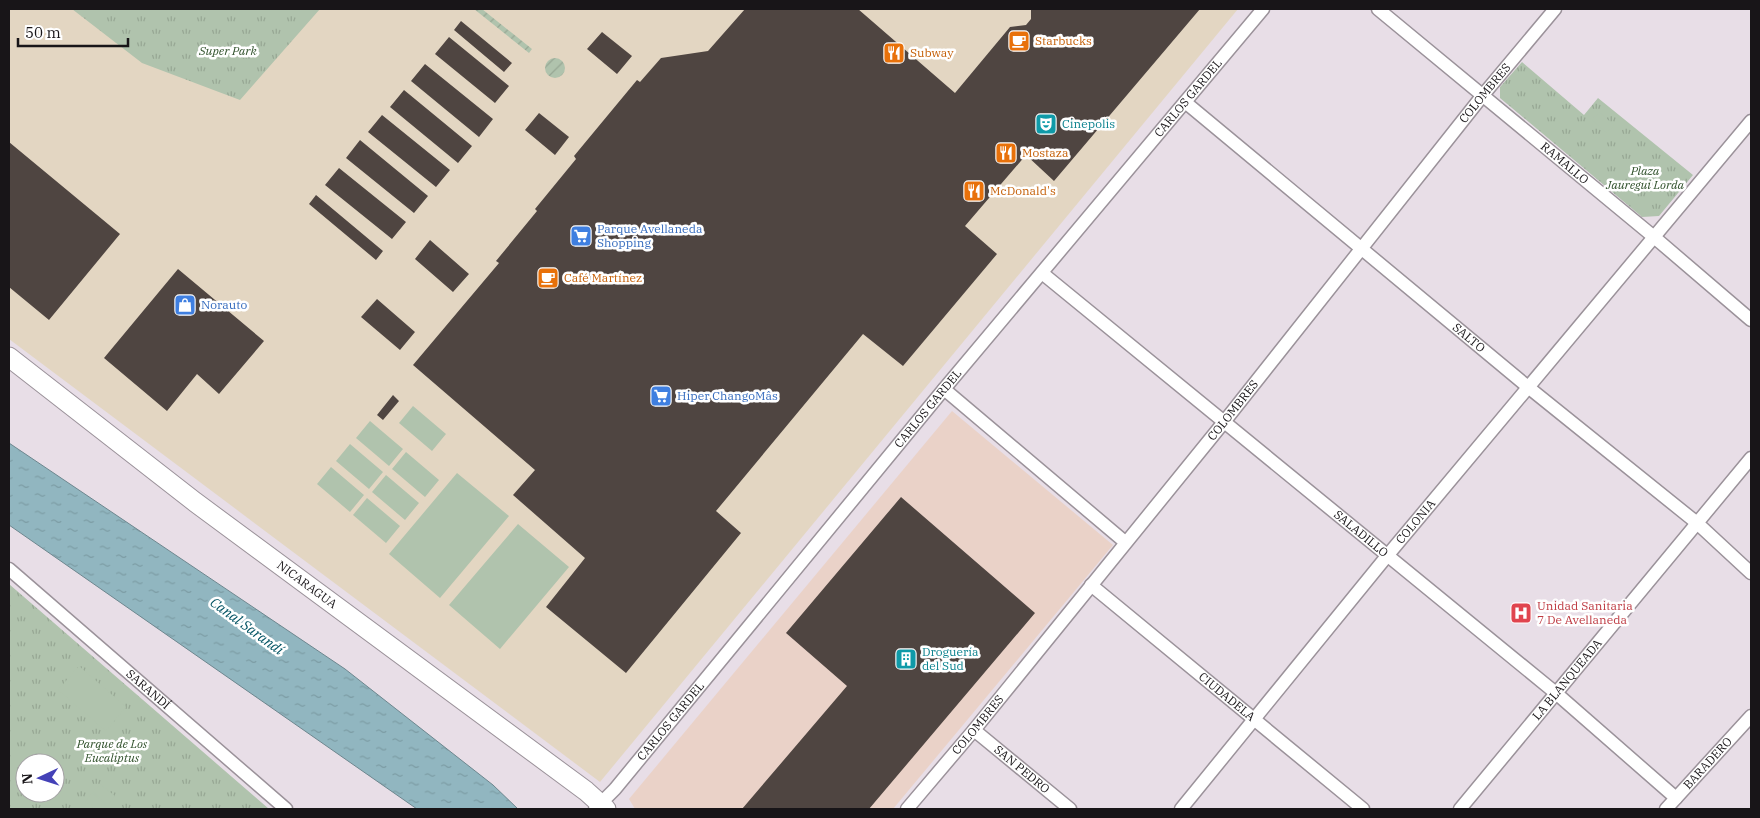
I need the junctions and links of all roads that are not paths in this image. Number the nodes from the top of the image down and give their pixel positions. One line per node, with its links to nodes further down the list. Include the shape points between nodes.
1 (1263, 9): 5 (street, CARLOS GARDEL)
2 (1378, 9): 4 (street, RAMALLO)
3 (1555, 9): 4 (street, COLOMBRES)
4 (1483, 95): 7 (street, RAMALLO); 8 (street, COLOMBRES)
5 (1185, 102): 8 (street, SALTO); 9 (street, CARLOS GARDEL)
6 (1751, 121): 7 (street, COLONIA)
7 (1654, 237): 10 (street, RAMALLO); 12 (street, COLONIA)
8 (1362, 250): 12 (street, SALTO); 14 (street, COLOMBRES)
9 (1042, 273): 13 (street, CARLOS GARDEL); 14 (street, SALADILLO)
10 (1751, 320)
11 (9, 357): 27 (main road, NICARAGUA, via 195,502)
12 (1528, 387): 16 (street, SALTO); 18 (street, COLONIA)
13 (944, 389): 17 (street); 27 (street, CARLOS GARDEL)
14 (1224, 422): 17 (street, COLOMBRES); 18 (street, SALADILLO)
15 (1751, 458): 16 (street, LA BLANQUEADA)
16 (1696, 523): 20 (street, SALTO); 22 (street, LA BLANQUEADA)
17 (1125, 542): 21 (street, COLOMBRES)
18 (1386, 556): 22 (street, SALADILLO); 24 (street, COLONIA)
19 (9, 569): 28 (street, SARANDÍ)
20 (1751, 573)
21 (1091, 585): 24 (street, CIUDADELA); 25 (street, COLOMBRES)
22 (1557, 694): 26 (street, SALADILLO); 33 (street, LA BLANQUEADA)
23 (1751, 716): 26 (street, BARADERO)
24 (1254, 719): 31 (street, COLONIA); 32 (street, CIUDADELA)
25 (974, 730): 29 (street, COLOMBRES); 30 (street, SAN PEDRO)
26 (1676, 798): 34 (street, BARADERO)
27 (600, 807)
28 (286, 809)
29 (907, 809)
30 (1070, 809)
31 (1181, 809)
32 (1363, 809)
33 (1460, 809)
34 (1666, 809)

